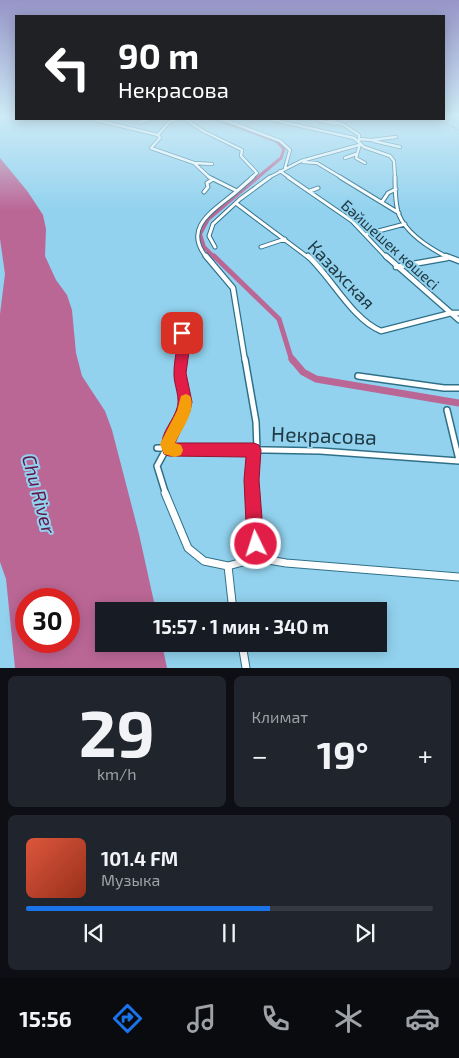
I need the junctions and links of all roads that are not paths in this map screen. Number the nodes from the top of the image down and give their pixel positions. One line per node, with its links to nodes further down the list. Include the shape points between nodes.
1 (152, 147): 10 (street)
2 (238, 147): 18 (street, via 242,150 241,156 257,173)
3 (287, 147): 13 (street, via 290,150)
4 (343, 147): 9 (street)
5 (358, 147): 7 (street)
6 (371, 147): 17 (street, via 394,161)
7 (356, 154): 8 (street); 11 (street, via 356,158)
8 (345, 158)
9 (299, 162): 13 (street); 21 (street, via 317,163)
10 (194, 163): 12 (street); 15 (street, via 198,170)
11 (365, 163)
12 (212, 164)
13 (285, 168): 14 (street)
14 (280, 171): 19 (street, Бәйшешек көшесі); 22 (street)
15 (213, 179): 18 (street); 20 (street, via 207,183)
16 (318, 188): 19 (street)
17 (396, 189): 21 (street, via 388,193); 23 (street)
18 (237, 191): 41 (street, via 202,221 196,236 202,251 233,288 256,422)
19 (310, 191): 25 (street, Бәйшешек көшесі)
20 (204, 192)
21 (382, 202): 23 (street)
22 (237, 204): 26 (street, Казахская); 27 (street, via 211,227 209,236)
23 (399, 213): 24 (street)
24 (405, 224): 25 (street); 29 (street)
25 (366, 234): 31 (street, Бәйшешек көшесі)
26 (285, 239): 28 (street); 32 (street, Казахская, via 319,267 376,330 382,332)
27 (215, 247)
28 (261, 247)
29 (447, 258): 30 (street); 31 (street)
30 (459, 261)
31 (396, 267): 32 (street, Бәйшешек көшесі)
32 (451, 313): 33 (street); 34 (street, Бәйшешек көшесі)
33 (459, 314)
34 (459, 320)
35 (182, 333): 40 (street, via 184,350 180,373 186,402 169,438)
36 (358, 376): 37 (street)
37 (459, 388)
38 (447, 410): 42 (street)
39 (157, 448): 40 (street, Некрасова)
40 (169, 449): 41 (street, Некрасова); 44 (street, via 157,466 169,505 188,548 204,561)
41 (255, 450): 42 (street, Некрасова); 43 (street, via 252,480)
42 (459, 461)
43 (257, 558): 44 (street); 45 (street)
44 (224, 565): 46 (street)
45 (459, 577)
46 (232, 602)
47 (243, 652): 48 (street)
48 (246, 668)

